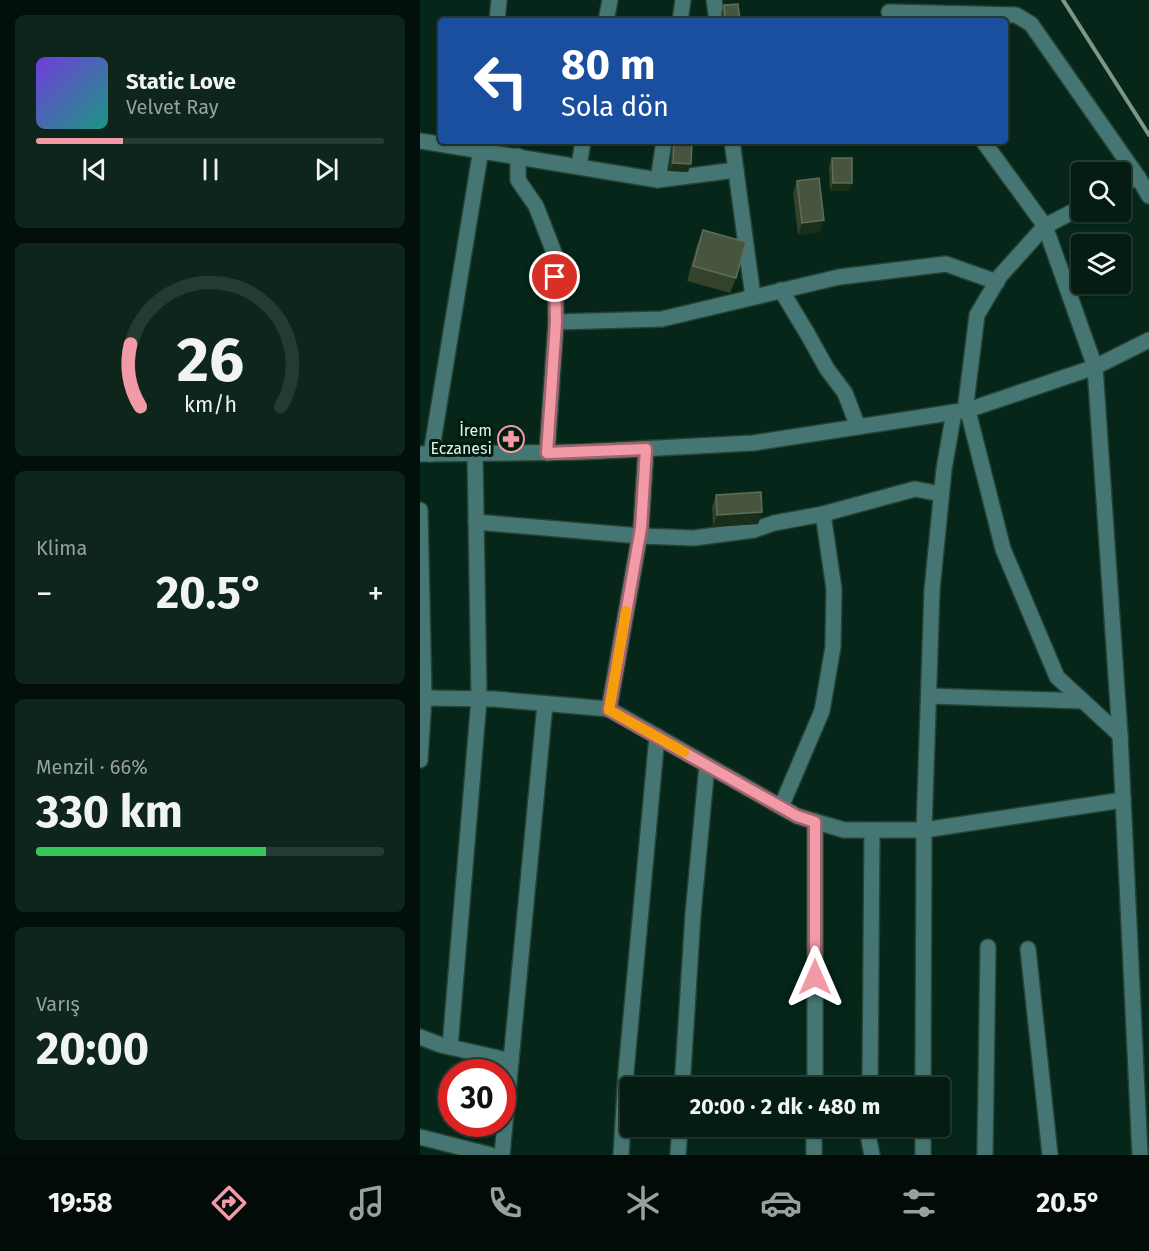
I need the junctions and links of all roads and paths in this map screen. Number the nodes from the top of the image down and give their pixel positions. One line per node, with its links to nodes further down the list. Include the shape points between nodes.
1 (500, 0): 6 (street)
2 (610, 0): 7 (street)
3 (683, 0): 8 (street)
4 (714, 0): 9 (street)
5 (889, 11): 21 (street, via 1016,15 1031,24)
6 (497, 18)
7 (607, 18)
8 (680, 18)
9 (717, 18)
10 (420, 141): 11 (street)
11 (438, 142)
12 (457, 144): 17 (street)
13 (583, 144): 19 (street)
14 (664, 144): 22 (street)
15 (732, 144): 20 (street)
16 (985, 144): 26 (street)
17 (481, 146): 18 (street); 38 (street)
18 (518, 156): 19 (street); 30 (street, via 518,180 536,206 555,255)
19 (579, 166): 22 (street)
20 (736, 170): 22 (street); 29 (street)
21 (1138, 177): 23 (street); 24 (street)
22 (658, 180)
23 (1131, 180)
24 (1149, 196)
25 (1071, 213): 26 (street)
26 (1045, 226): 27 (street); 32 (street)
27 (997, 282): 28 (street, via 946,264 838,277); 33 (street, via 977,315 966,403)
28 (781, 290): 29 (street); 34 (street, via 844,393)
29 (753, 297): 30 (street, via 662,319)
30 (556, 322): 37 (street)
31 (1149, 340): 32 (street)
32 (1095, 367): 33 (street); 50 (street)
33 (961, 411): 34 (street); 39 (street, via 944,468); 47 (street, via 1003,549 1057,677)
34 (858, 427): 35 (street, via 753,443)
35 (646, 449): 37 (street); 43 (street)
36 (475, 453): 37 (street); 38 (street); 42 (street)
37 (547, 453)
38 (426, 454)
39 (941, 494): 41 (street, via 915,489); 44 (street)
40 (420, 510): 45 (street)
41 (823, 514): 43 (street, via 754,530 694,538); 55 (street, via 834,589 833,647 822,711)
42 (476, 522): 43 (street); 46 (street)
43 (640, 536): 49 (street)
44 (928, 696): 47 (street); 58 (street)
45 (424, 698): 46 (street); 52 (street)
46 (479, 699): 48 (street); 62 (street)
47 (1083, 700): 50 (street)
48 (545, 704): 49 (street); 64 (street)
49 (609, 710): 51 (street)
50 (1120, 735): 54 (street)
51 (657, 736): 53 (street); 77 (street)
52 (421, 751)
53 (707, 765): 55 (street); 65 (street)
54 (1124, 800): 58 (street); 84 (street)
55 (781, 807): 56 (street)
56 (815, 822): 57 (street, via 844,830); 66 (street)
57 (872, 830): 58 (street); 67 (street)
58 (924, 830): 68 (street)
59 (988, 947): 82 (street)
60 (1028, 950): 83 (street)
61 (420, 1036): 62 (street)
62 (450, 1047): 63 (street)
63 (502, 1059)
64 (511, 1059)
65 (683, 1077)
66 (815, 1077)
67 (870, 1077)
68 (923, 1077)
69 (420, 1137): 75 (street)
70 (504, 1137): 76 (street)
71 (679, 1137): 78 (street)
72 (814, 1137): 79 (street)
73 (869, 1137): 80 (street)
74 (923, 1137): 81 (street)
75 (491, 1155)
76 (502, 1155)
77 (621, 1155)
78 (678, 1155)
79 (814, 1155)
80 (872, 1155)
81 (922, 1155)
82 (985, 1155)
83 (1050, 1155)
84 (1140, 1155)

